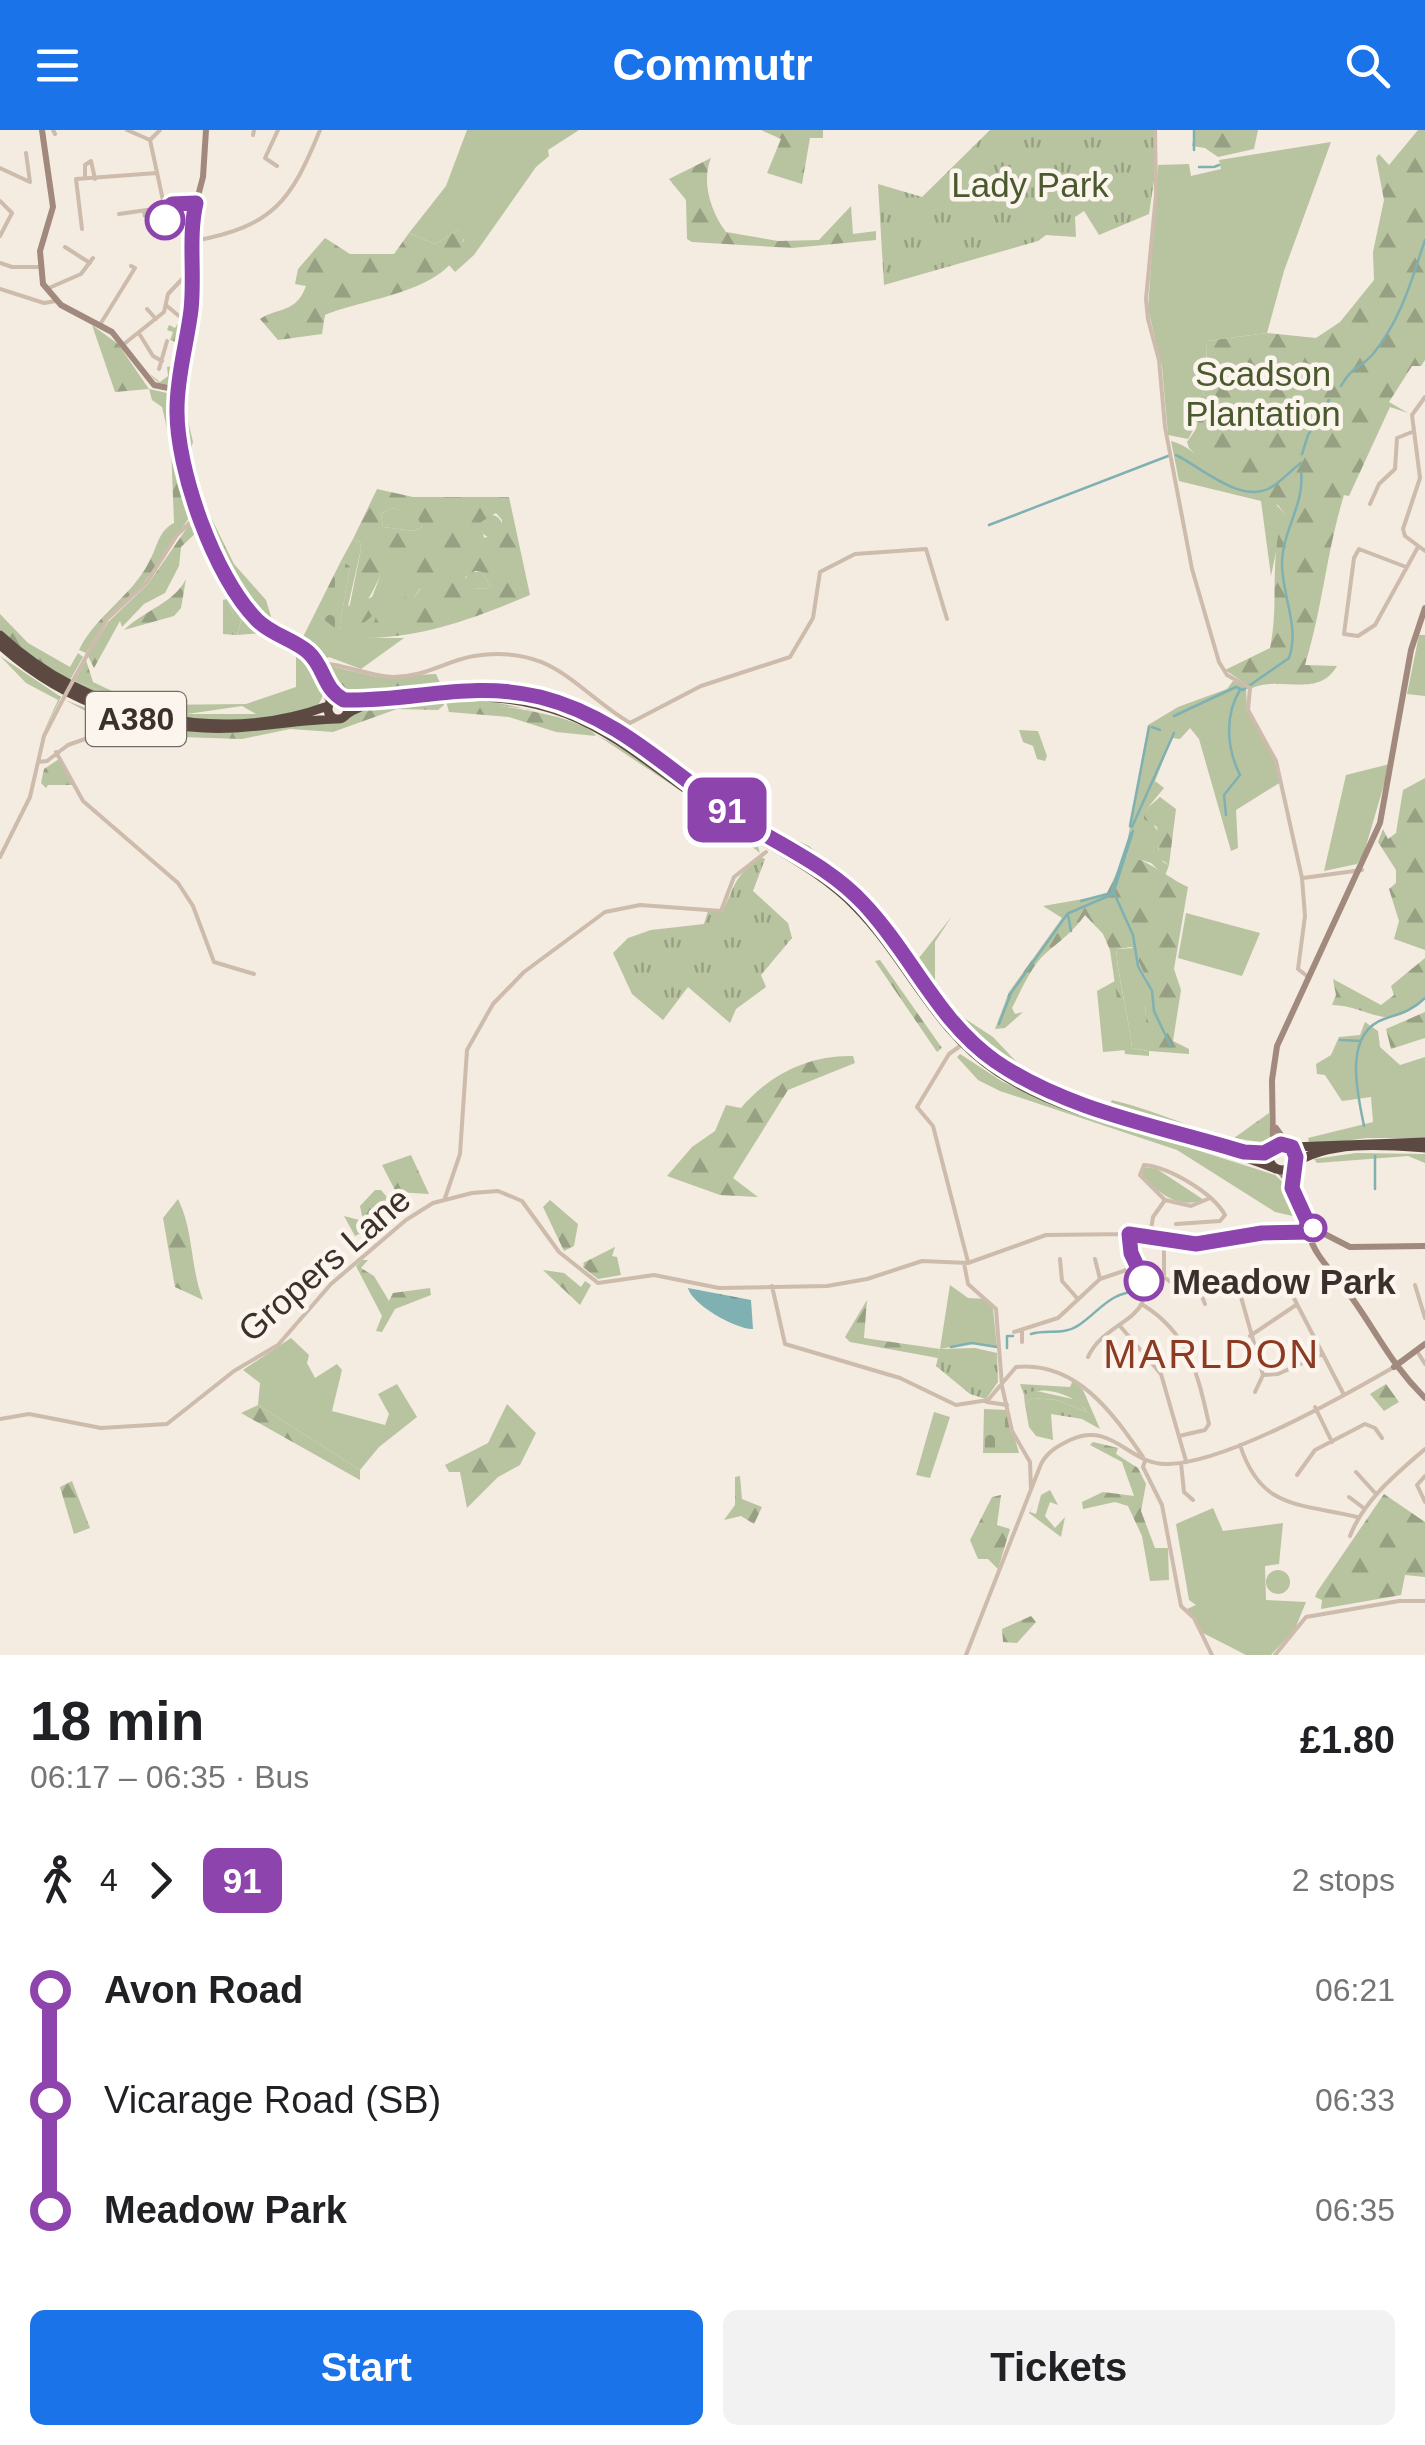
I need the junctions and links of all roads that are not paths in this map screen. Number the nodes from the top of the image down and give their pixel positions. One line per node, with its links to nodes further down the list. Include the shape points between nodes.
1 (127, 130): 10 (street)
2 (160, 130): 10 (street)
3 (206, 130): 18 (street)
4 (320, 130): 25 (street, via 282,205)
5 (1154, 130): 72 (street, via 1146,298 1192,569 1219,662 1226,675 1250,688 1248,710 1283,782)
6 (42, 132): 7 (street); 29 (street, via 53,207)
7 (54, 132)
8 (277, 133): 9 (street); 12 (street, via 263,161)
9 (288, 138)
10 (150, 140): 14 (street)
11 (26, 153): 13 (street, via 30,182)
12 (276, 166)
13 (0, 168)
14 (157, 173): 16 (street); 20 (street)
15 (85, 179): 16 (street); 16 (street, via 92,160); 23 (street, via 76,178)
16 (95, 179)
17 (0, 201): 24 (street, via 12,213)
18 (196, 203): 19 (street); 25 (street)
19 (172, 204): 20 (street); 21 (street, via 167,220)
20 (164, 206): 21 (street)
21 (155, 208): 22 (street)
22 (119, 214)
23 (80, 227)
24 (0, 236)
25 (193, 242): 46 (street, via 191,314)
26 (65, 246): 33 (street, via 91,260 81,274)
27 (0, 262): 29 (street)
28 (142, 266): 40 (street, via 133,267)
29 (39, 267): 33 (street)
30 (186, 275): 31 (street)
31 (177, 284): 34 (street); 36 (street)
32 (0, 289): 35 (street, via 44,303)
33 (47, 290): 35 (street)
34 (182, 290)
35 (56, 300): 40 (street)
36 (167, 306): 38 (street); 39 (street)
37 (147, 310): 39 (street)
38 (179, 316)
39 (156, 319): 41 (street)
40 (101, 323): 42 (street)
41 (138, 333): 42 (street); 44 (street)
42 (124, 344): 46 (street, via 154,386)
43 (164, 344): 44 (street)
44 (162, 361): 45 (street)
45 (159, 369)
46 (178, 390): 51 (street, via 179,448)
47 (1425, 398): 48 (street, via 1415,409)
48 (1412, 432): 49 (street); 50 (street, via 1397,438 1395,468)
49 (1422, 458): 52 (street, via 1403,528)
50 (1370, 504)
51 (200, 513): 59 (street, via 246,608); 66 (street, bridge, via 147,582 107,619 44,736)
52 (1418, 547): 53 (street); 54 (street)
53 (1425, 551)
54 (1406, 568): 54 (street, via 1375,626 1358,636 1344,634 1359,549)
55 (1425, 608): 71 (street, via 1408,664 1390,788)
56 (948, 619): 59 (street, via 926,549 855,554 820,572 812,618 790,657 701,686 630,724 564,672 516,656 471,656 396,677)
57 (0, 636): 62 (highway, A380, via 62,682 137,713 219,722)
58 (0, 645): 63 (highway, A380, via 78,699 148,722 210,728)
59 (319, 664): 60 (street)
60 (327, 686): 61 (street); 62 (street)
61 (343, 700): 62 (highway); 63 (highway); 79 (highway, via 486,689 545,698 595,717 843,884 882,925 944,1014 1009,1070 1136,1120 1252,1154)
62 (329, 705): 63 (highway)
63 (341, 717): 67 (highway, A380, via 364,705 457,696 550,707 624,741)
64 (116, 728): 65 (street)
65 (56, 752): 66 (street); 73 (street, via 83,802 178,883 214,962)
66 (38, 762): 70 (street, via 30,797)
67 (762, 840): 68 (highway); 69 (highway, A380)
68 (766, 852): 69 (highway); 84 (street, via 734,876 720,911 640,905 605,912 524,972 493,1004 467,1050 460,1154)
69 (789, 855): 75 (highway, A380, via 832,884 873,925)
70 (0, 857)
71 (1362, 870): 72 (street); 74 (street)
72 (1302, 878): 74 (street, via 1306,912 1298,969)
73 (254, 974)
74 (1307, 976): 76 (street, via 1275,1052)
75 (963, 1044): 81 (highway, A380, via 1053,1100); 95 (street, via 949,1054 917,1107 933,1126)
76 (1275, 1127): 78 (street); 79 (street)
77 (1425, 1145): 78 (highway); 80 (highway, via 1334,1150)
78 (1290, 1146): 79 (highway); 80 (highway)
79 (1272, 1148): 81 (highway, via 1268,1158)
80 (1292, 1166): 81 (highway); 82 (street)
81 (1277, 1170): 82 (street)
82 (1292, 1188): 87 (street)
83 (1210, 1198): 85 (street, via 1191,1206); 85 (street, via 1158,1167 1141,1166 1140,1175); 86 (street, via 1224,1218)
84 (446, 1200): 99 (street, Gropers Lane, via 492,1190 514,1196 591,1282 654,1275 719,1288); 124 (street, Gropers Lane, via 406,1220 331,1284 278,1345 167,1424 102,1428 29,1414)
85 (1165, 1200): 90 (street, via 1153,1217)
86 (1176, 1224)
87 (1308, 1229): 91 (street, via 1196,1244); 92 (street, via 1350,1247); 115 (street, via 1312,1245)
88 (1129, 1234): 89 (street); 90 (street); 95 (street, Gropers Lane, via 1046,1235); 96 (street)
89 (1117, 1235)
90 (1152, 1236): 91 (street)
91 (1164, 1238): 101 (street, via 1164,1277 1172,1284 1197,1284)
92 (1425, 1246)
93 (1058, 1261): 100 (street, via 1062,1281)
94 (1097, 1262): 97 (street)
95 (966, 1263): 99 (street, Gropers Lane, via 922,1261 848,1284); 117 (street, via 968,1284 996,1309)
96 (1138, 1266): 97 (street); 103 (street)
97 (1100, 1278): 100 (street)
98 (1415, 1285): 104 (street)
99 (772, 1286): 121 (street, via 785,1344 900,1378 956,1405)
100 (1078, 1299): 106 (street, via 1058,1318)
101 (1205, 1304)
102 (1298, 1304): 108 (street); 108 (street, via 1285,1281 1250,1284 1241,1300); 112 (street)
103 (1143, 1305): 105 (street); 125 (street, via 1178,1336 1196,1372 1209,1424)
104 (1425, 1318)
105 (1120, 1326): 113 (street, via 1096,1340); 125 (street, via 1160,1374)
106 (1022, 1330): 107 (street); 109 (street)
107 (1014, 1332)
108 (1250, 1336): 116 (street)
109 (1022, 1342)
110 (1425, 1344): 111 (street)
111 (1416, 1350): 114 (street); 115 (street)
112 (1322, 1354): 116 (street); 119 (street)
113 (1088, 1357)
114 (1425, 1364)
115 (1394, 1366): 119 (street); 120 (street)
116 (1263, 1375): 118 (street)
117 (1002, 1380): 121 (street); 122 (street); 130 (street, via 1016,1366 1075,1379)
118 (1256, 1392)
119 (1343, 1393): 123 (street)
120 (1425, 1398)
121 (984, 1402): 122 (street)
122 (1007, 1405): 138 (street, via 1017,1445 1030,1462)
123 (1315, 1407): 127 (street); 128 (street)
124 (0, 1419)
125 (1180, 1436): 131 (street)
126 (1382, 1438): 127 (street, via 1368,1423)
127 (1332, 1442): 133 (street, via 1316,1450)
128 (1240, 1444): 131 (street); 143 (street, via 1249,1472 1270,1496)
129 (1425, 1449): 137 (street)
130 (1145, 1461): 131 (street); 138 (street, via 1105,1434 1080,1436 1046,1455); 147 (street, via 1162,1505 1181,1606)
131 (1183, 1462): 140 (street, via 1184,1492)
132 (1356, 1472): 137 (street)
133 (1298, 1475)
134 (1425, 1476): 136 (street)
135 (1409, 1484): 136 (street)
136 (1418, 1485): 141 (street)
137 (1377, 1494): 142 (street)
138 (1032, 1495): 146 (street)
139 (1349, 1497): 142 (street)
140 (1193, 1500)
141 (1425, 1502)
142 (1364, 1509): 143 (street)
143 (1357, 1518): 144 (street)
144 (1350, 1536)
145 (1425, 1601): 148 (street, via 1306,1617)
146 (966, 1655)
147 (1212, 1655)
148 (1275, 1655)

